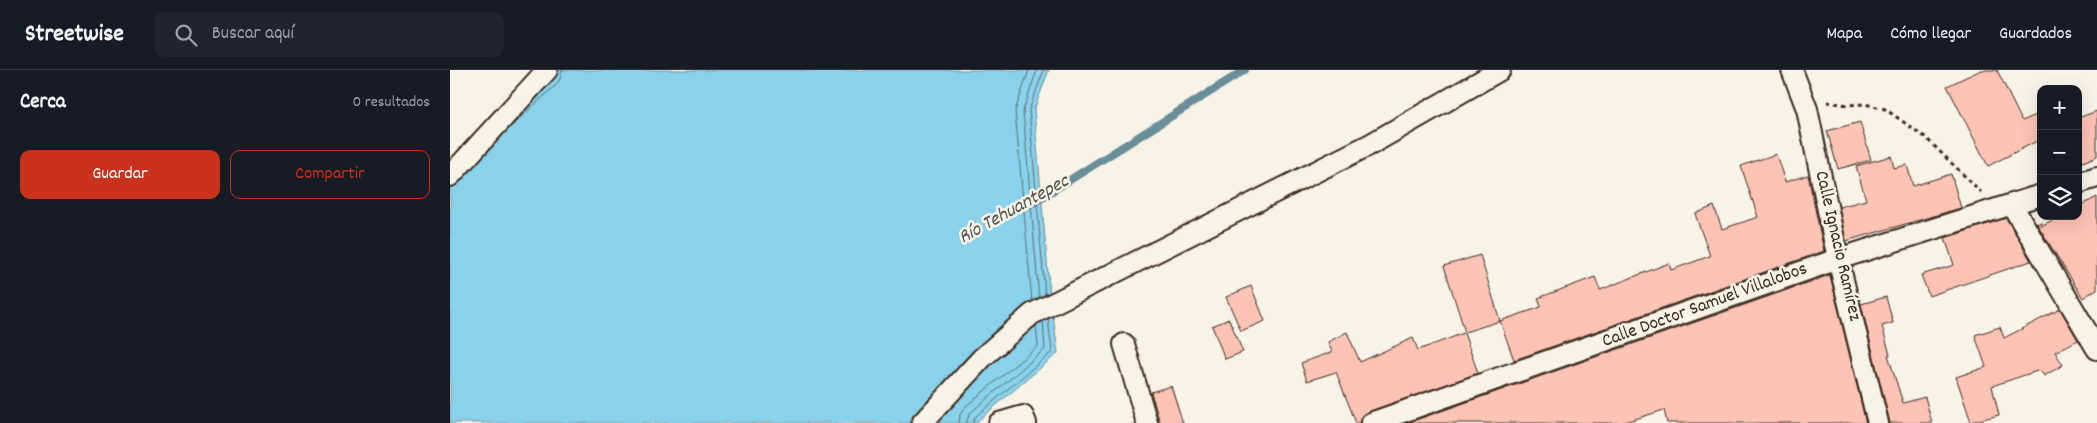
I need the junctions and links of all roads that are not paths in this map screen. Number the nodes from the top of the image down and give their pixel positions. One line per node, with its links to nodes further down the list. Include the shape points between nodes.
1 (547, 70): 4 (street)
2 (1500, 70): 13 (street, via 1371,144 1032,314 982,358)
3 (1792, 70): 9 (street, Calle Ignacio Ramírez, via 1807,109)
4 (450, 176)
5 (2097, 177): 6 (street)
6 (2082, 182)
7 (2037, 196): 8 (street, Calle Doctor Samuel Villalobos)
8 (2005, 207): 9 (street, Calle Doctor Samuel Villalobos); 11 (street)
9 (1838, 259): 16 (street, Calle Doctor Samuel Villalobos); 17 (street, Calle Ignacio Ramírez)
10 (1124, 344): 15 (street)
11 (2097, 348)
12 (1025, 420): 14 (street)
13 (922, 423)
14 (999, 423)
15 (1147, 423)
16 (1371, 423)
17 (1878, 423)

